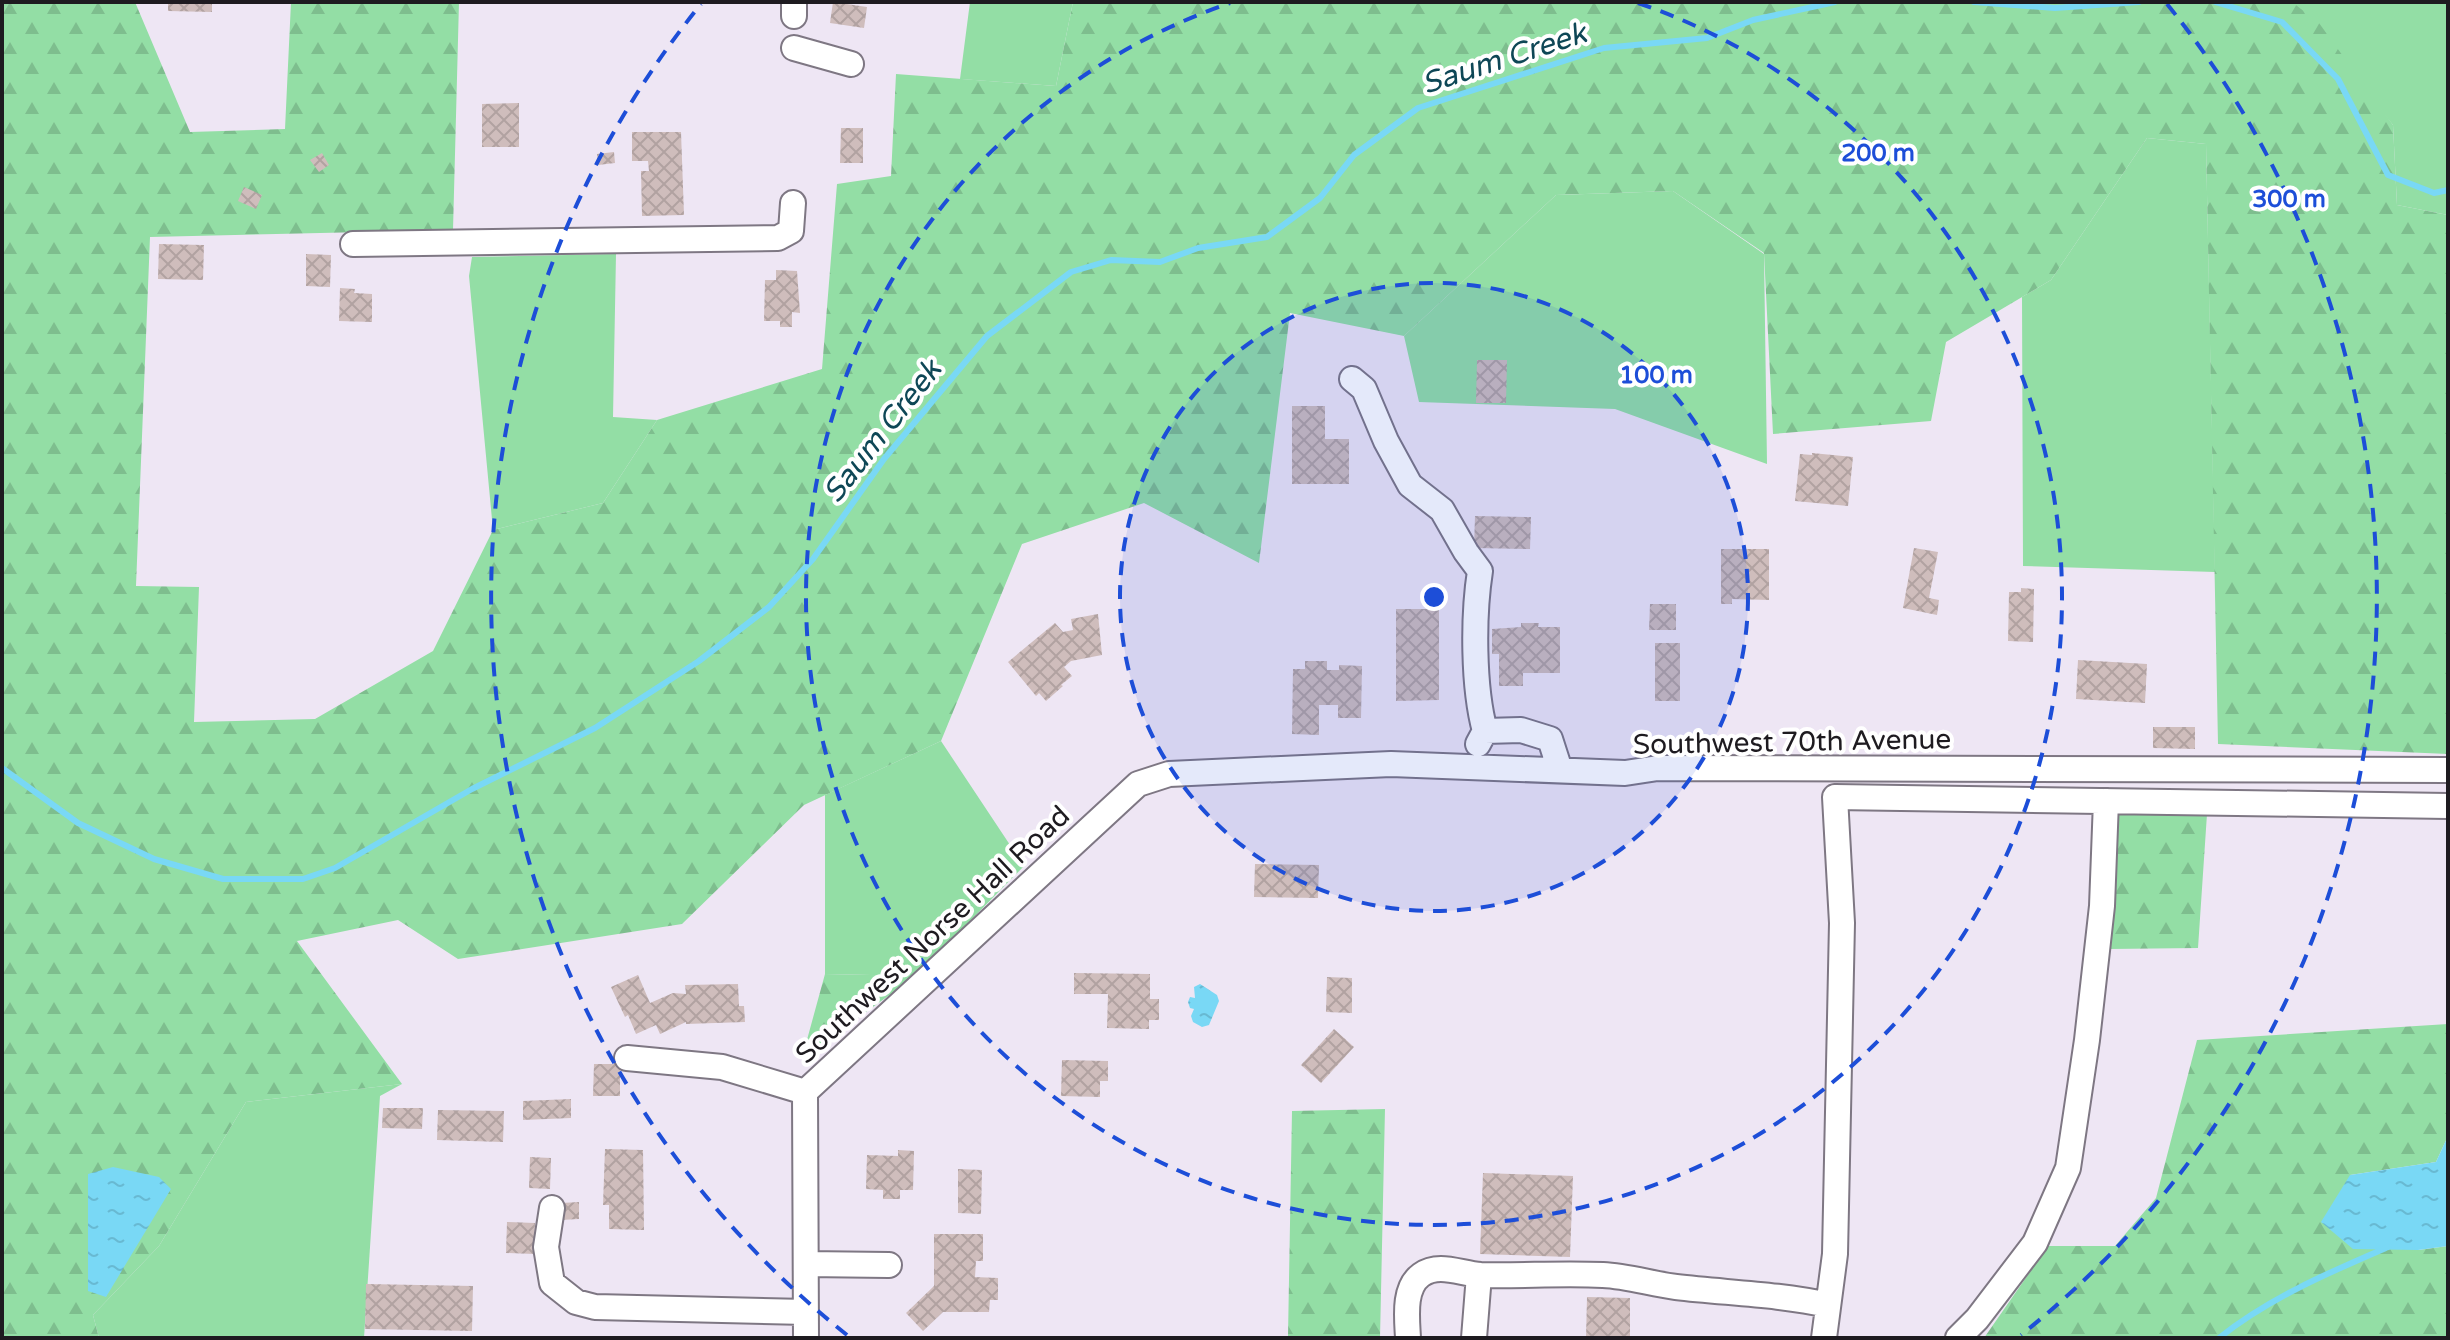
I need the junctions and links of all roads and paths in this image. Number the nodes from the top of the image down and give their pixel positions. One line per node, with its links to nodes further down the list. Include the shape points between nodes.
1 (794, 48): 2 (street)
2 (851, 64)
3 (793, 203): 4 (street, via 791,231 778,238)
4 (353, 244)
5 (1352, 379): 6 (street, via 1364,389 1410,485 1442,510 1480,571 1475,599 1479,711)
6 (1485, 731): 7 (street, via 1477,747); 8 (street, via 1521,730 1550,739)
7 (1477, 766): 8 (street, Southwest 70th Avenue); 10 (street, Southwest 70th Avenue, via 1391,764 1169,774)
8 (1560, 770): 9 (street, Southwest 70th Avenue)
9 (2448, 770)
10 (1138, 784): 14 (street, Southwest Norse Hall Road)
11 (2106, 801): 12 (street); 19 (street, via 1835,797 1841,939 1835,1254); 25 (street, via 2102,906 2068,1168 2035,1243)
12 (2448, 806)
13 (627, 1058): 14 (street, via 722,1067)
14 (805, 1092): 16 (street, Southwest Norse Hall Road)
15 (552, 1208): 20 (street, via 546,1247 552,1283 576,1302 595,1307)
16 (806, 1264): 17 (street); 20 (street, Southwest Norse Hall Road)
17 (889, 1265)
18 (1479, 1275): 19 (street, via 1607,1275); 22 (street, via 1442,1268 1419,1276 1407,1305); 23 (street)
19 (1828, 1305): 24 (street)
20 (806, 1312): 21 (street, Southwest Norse Hall Road)
21 (806, 1338)
22 (1408, 1338)
23 (1474, 1338)
24 (1824, 1338)
25 (1958, 1338)

